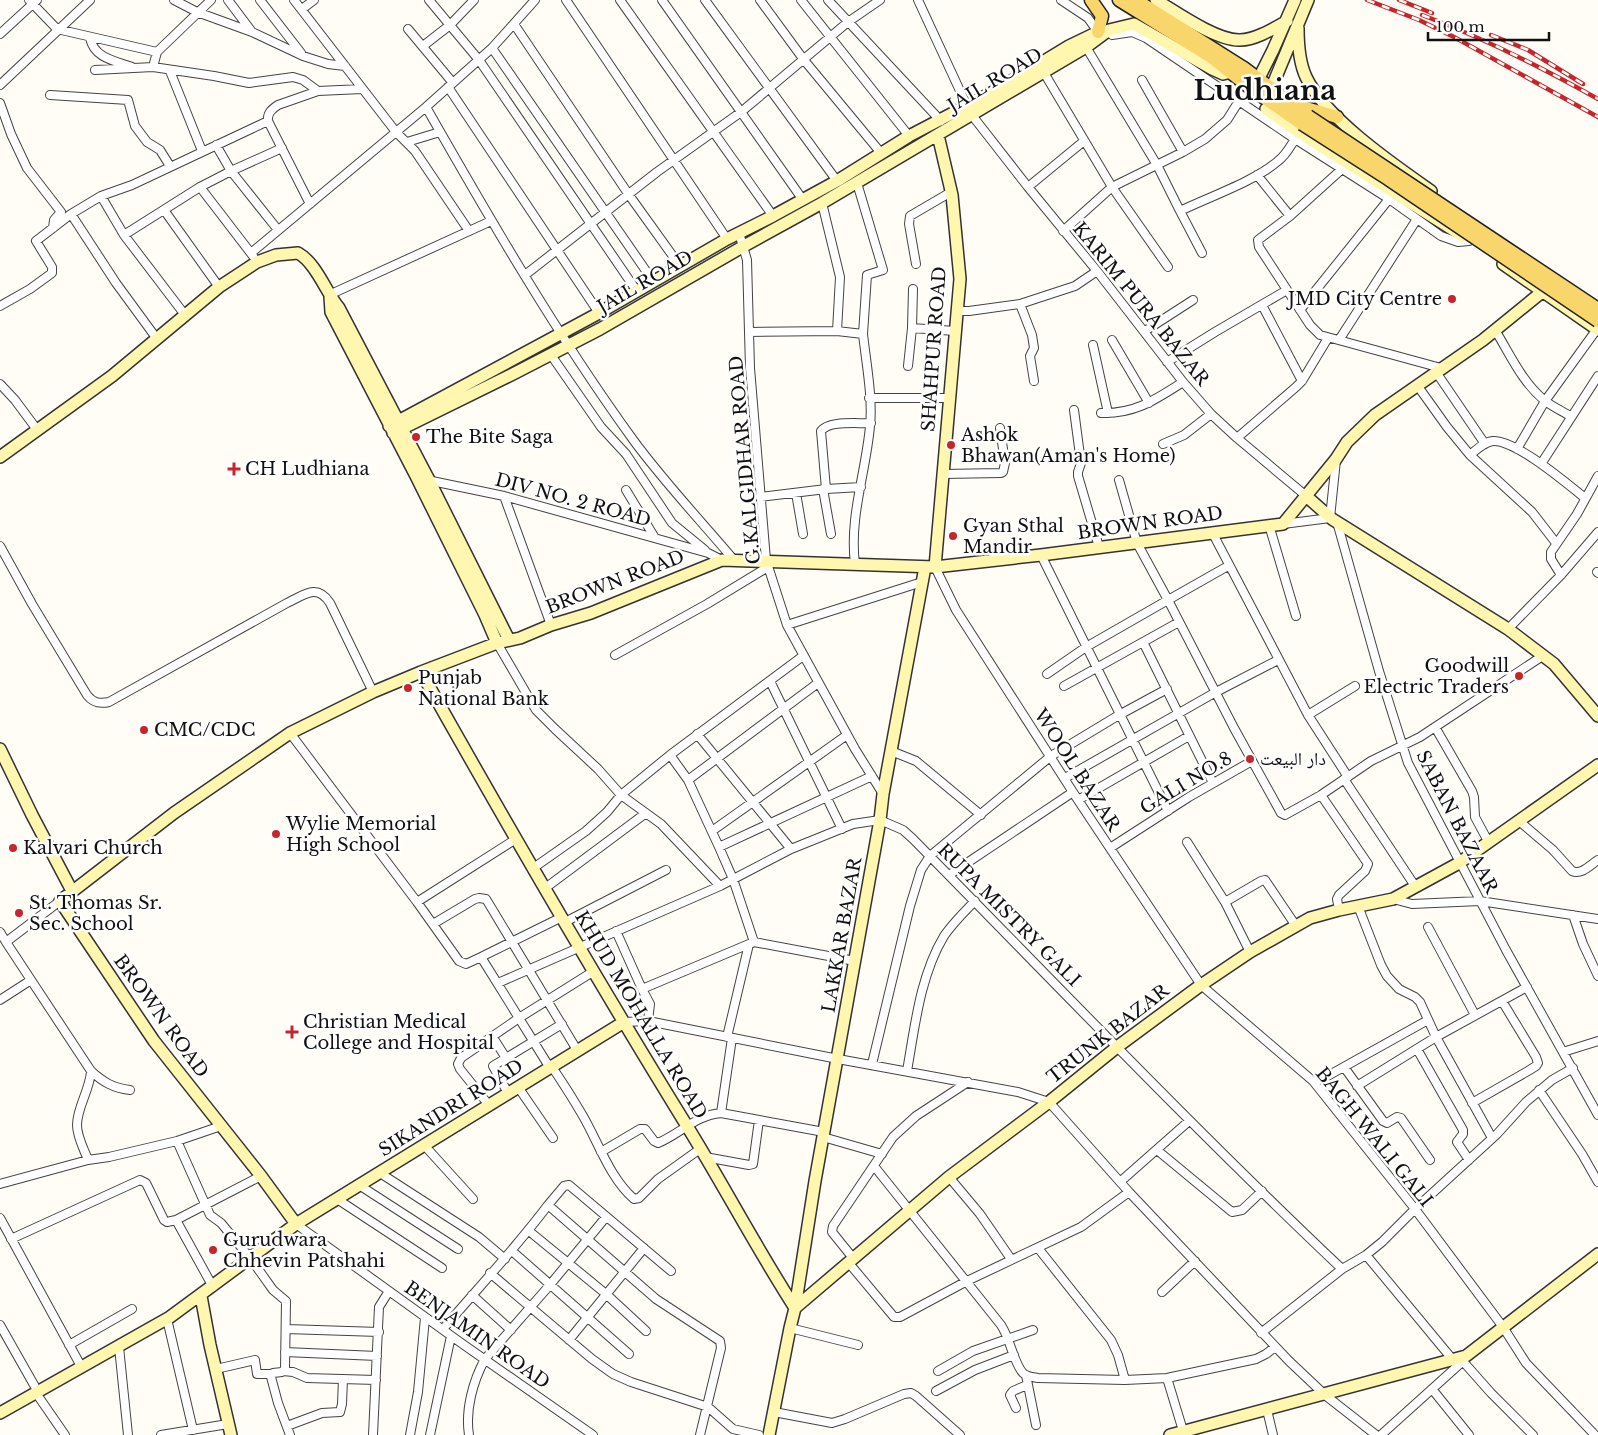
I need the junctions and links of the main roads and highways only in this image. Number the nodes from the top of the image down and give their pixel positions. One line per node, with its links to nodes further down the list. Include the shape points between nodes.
1 (1119, 0): 5 (main road)
2 (1136, 0): 5 (main road, via 1196,30 1244,68)
3 (1094, 3): 4 (main road, via 1102,16)
4 (1102, 28)
5 (1255, 85): 6 (main road, via 1272,89); 7 (main road, via 1260,105); 10 (main road, bridge)
6 (1291, 104): 8 (main road); 9 (main road, bridge)
7 (1266, 109)
8 (1336, 117)
9 (1598, 309)
10 (1598, 326)

